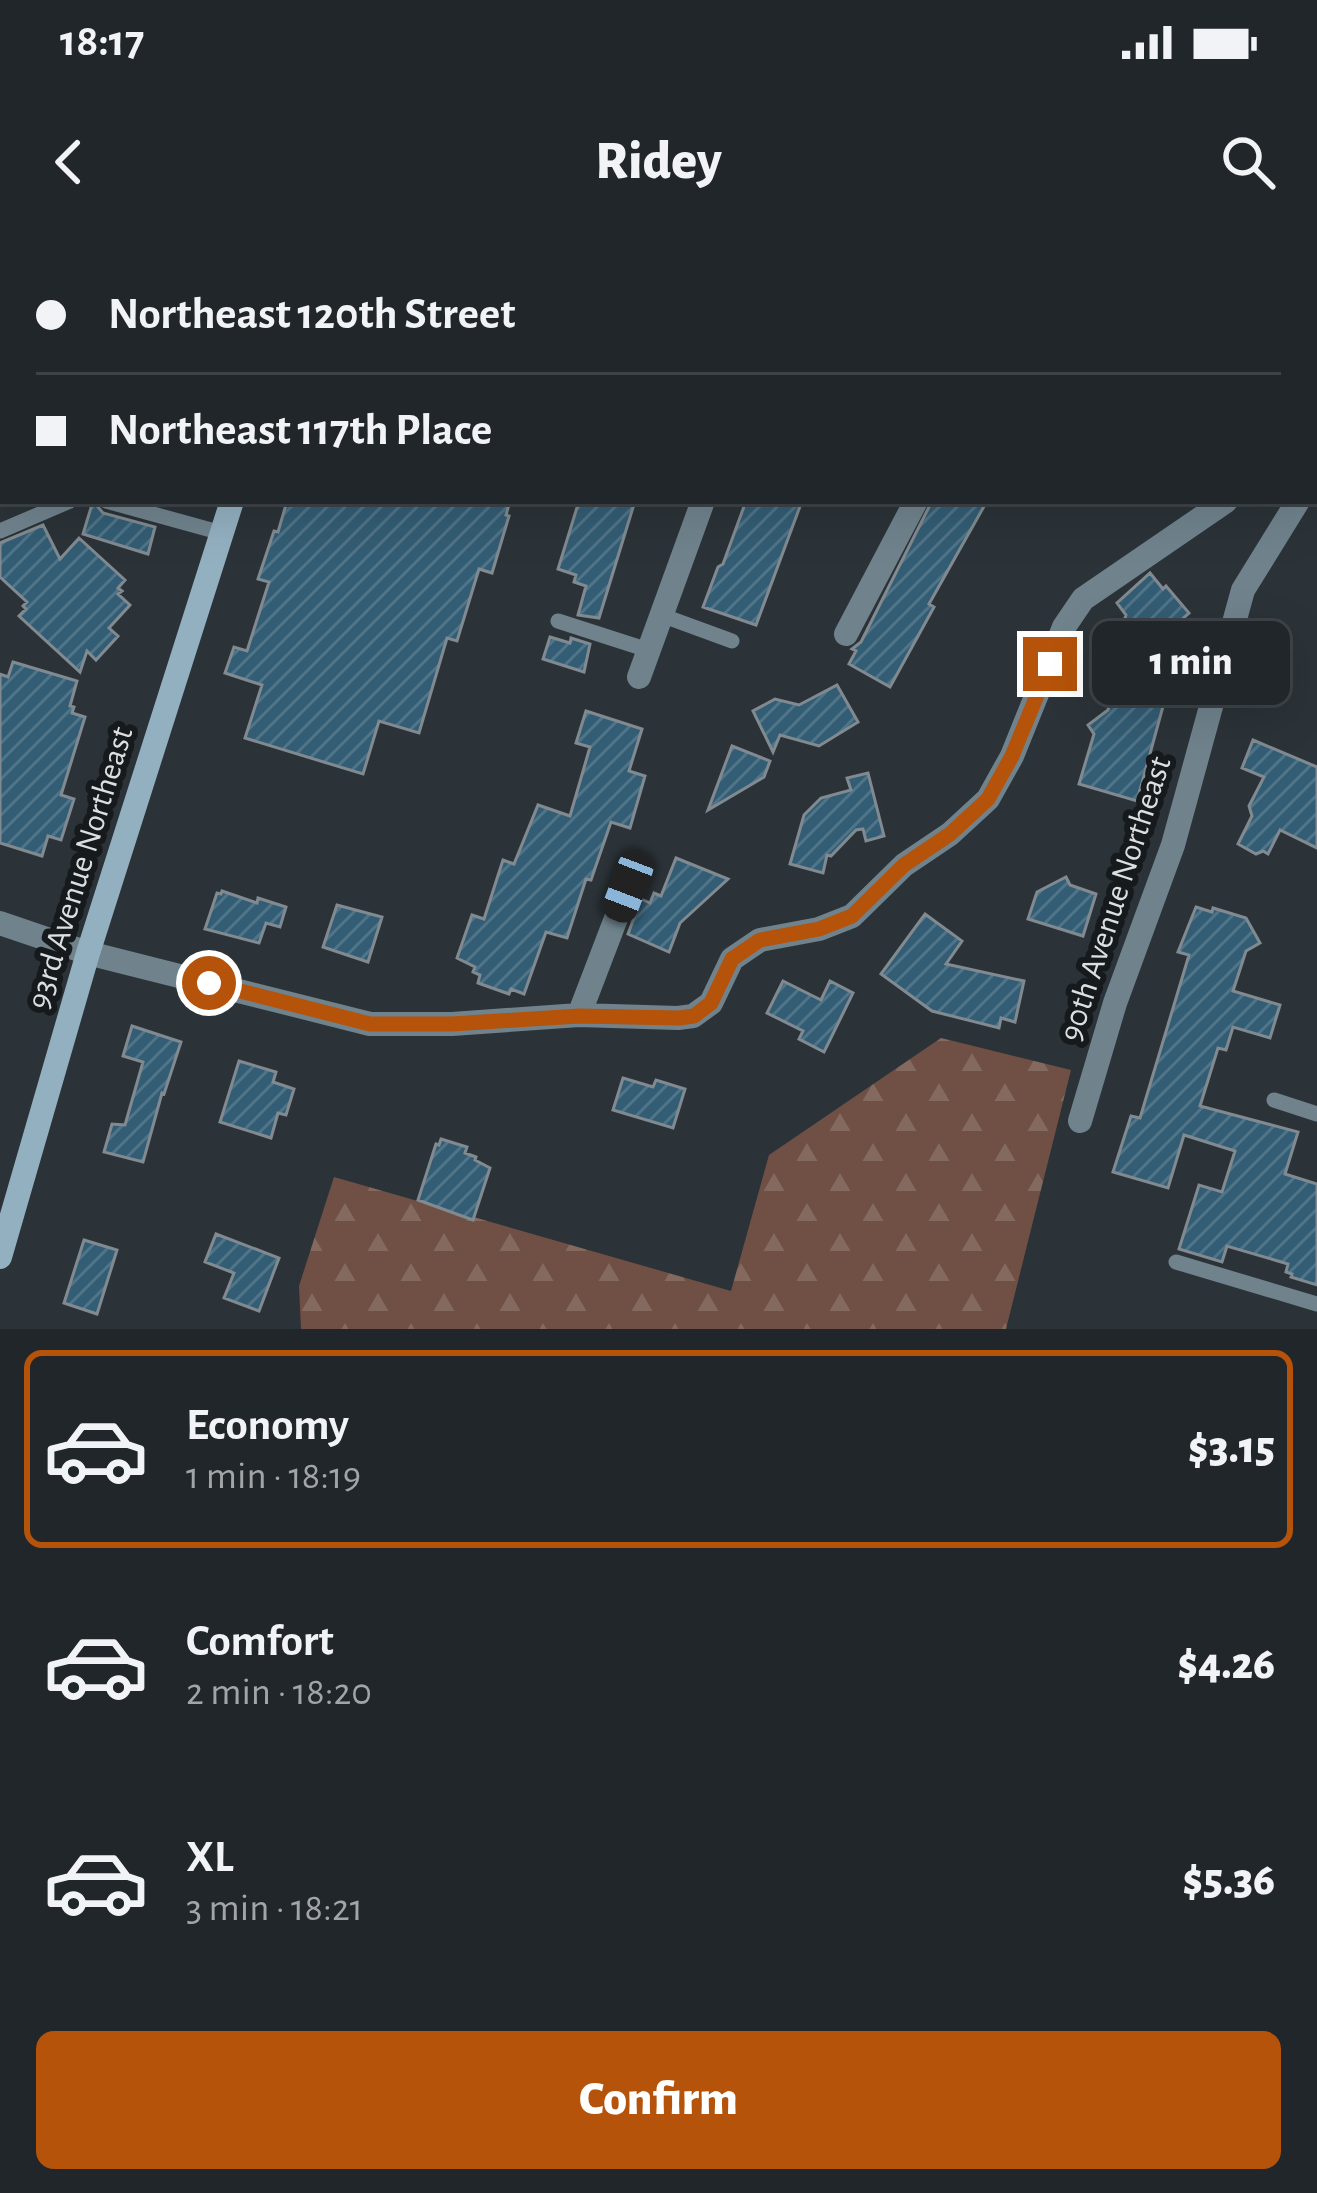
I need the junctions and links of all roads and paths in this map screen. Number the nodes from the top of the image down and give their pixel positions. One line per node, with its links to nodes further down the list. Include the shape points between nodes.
1 (63, 504): 8 (lane)
2 (117, 504): 9 (lane)
3 (231, 504): 9 (street, 93rd Avenue Northeast)
4 (702, 504): 10 (street)
5 (914, 504): 12 (street)
6 (1222, 504): 19 (street, via 1083,599 988,799 852,916 760,940 732,959 711,1003 694,1016)
7 (1296, 504): 22 (street, 90th Avenue Northeast, via 1244,590 1173,845)
8 (0, 531)
9 (222, 533): 18 (street, 93rd Avenue Northeast, via 185,681)
10 (661, 615): 13 (lane); 14 (street)
11 (558, 621): 14 (lane)
12 (846, 634)
13 (732, 641)
14 (648, 650): 15 (street)
15 (639, 677)
16 (628, 887): 19 (street)
17 (0, 923): 18 (street)
18 (88, 953): 19 (street, via 370,1024); 23 (street, 93rd Avenue Northeast)
19 (579, 1016)
20 (1274, 1100): 21 (lane)
21 (1317, 1114)
22 (1080, 1121)
23 (0, 1257)
24 (1176, 1262): 25 (lane)
25 (1317, 1304)

